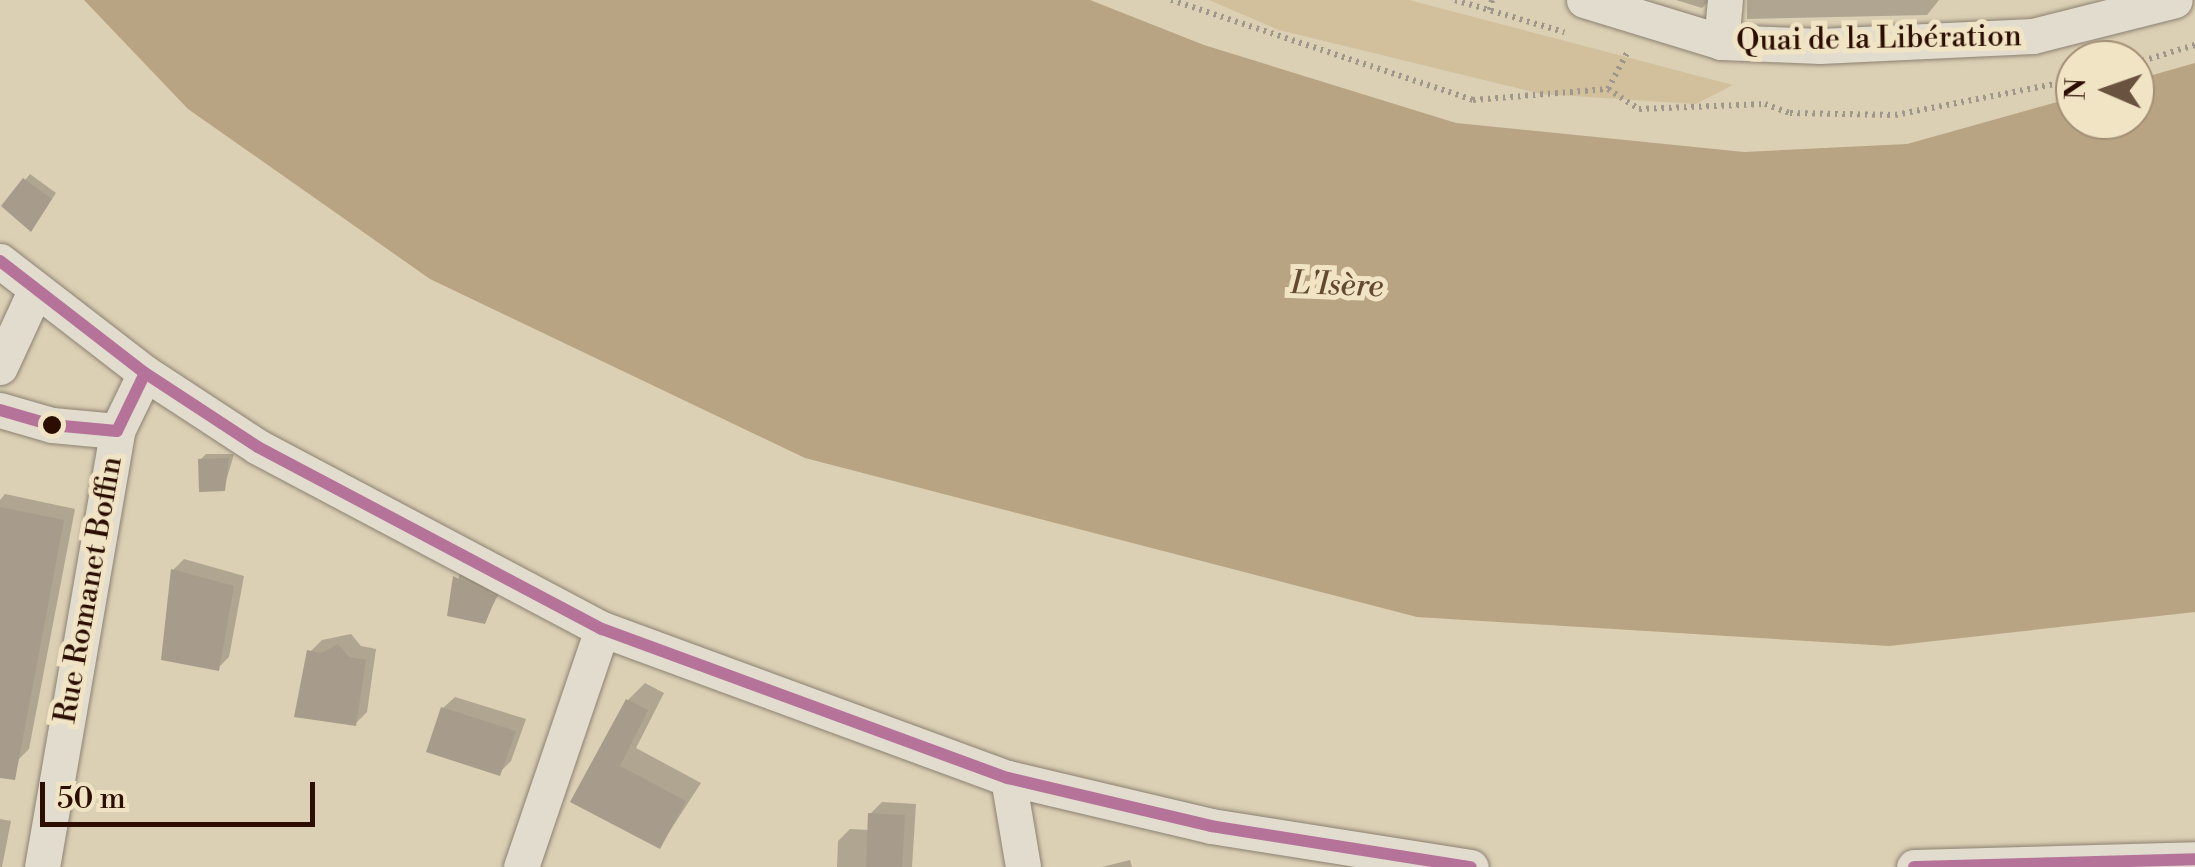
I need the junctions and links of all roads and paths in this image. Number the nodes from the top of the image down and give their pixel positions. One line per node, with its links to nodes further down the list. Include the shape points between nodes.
1 (1171, 0): 12 (path, via 1473,100)
2 (1492, 0): 6 (path)
3 (1584, 0): 7 (street, Quai de la Libération)
4 (1724, 0): 7 (street)
5 (2174, 0): 7 (street, Quai de la Libération, via 2033,36 1820,46)
6 (1490, 10)
7 (1720, 42)
8 (2195, 45): 10 (path)
9 (1628, 50): 12 (path)
10 (2155, 57)
11 (2055, 84): 12 (path, via 1895,115 1790,114 1765,104 1639,110)
12 (1608, 89)
13 (0, 262): 14 (street)
14 (35, 291): 15 (street); 17 (street)
15 (7, 329): 16 (street)
16 (0, 367)
17 (144, 373): 19 (street, Rue Romanet Boffin); 20 (street, via 336,494)
18 (0, 410): 19 (street, via 52,425)
19 (117, 431): 24 (street, Rue Romanet Boffin)
20 (602, 629): 21 (street); 25 (street)
21 (1008, 778): 26 (street); 27 (street, via 1211,826)
22 (2195, 859): 23 (street)
23 (2004, 866): 28 (street)
24 (42, 867)
25 (521, 867)
26 (1023, 867)
27 (1472, 867)
28 (1914, 867)

